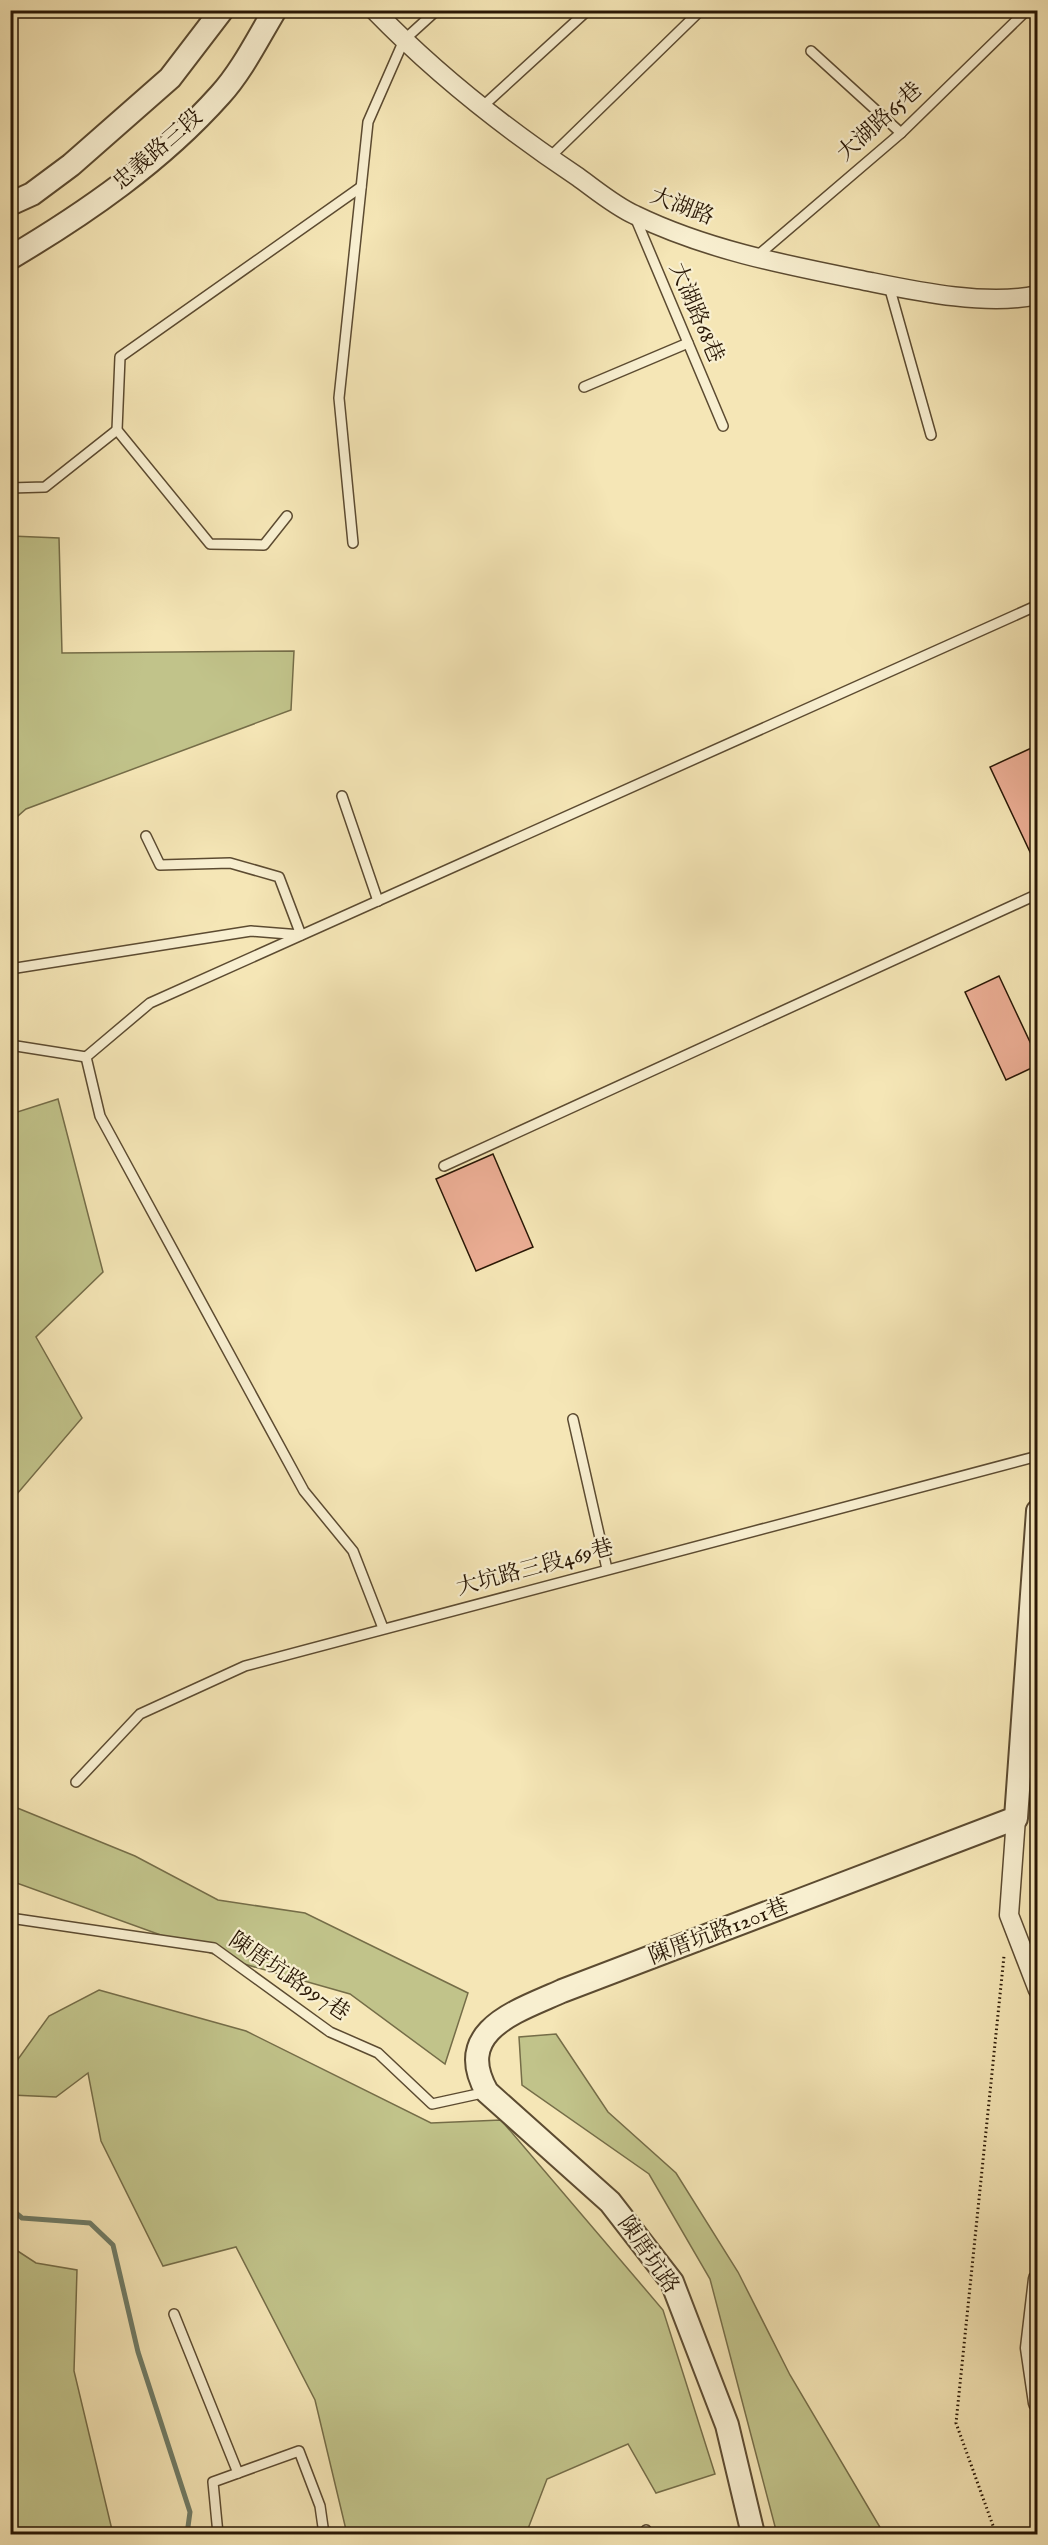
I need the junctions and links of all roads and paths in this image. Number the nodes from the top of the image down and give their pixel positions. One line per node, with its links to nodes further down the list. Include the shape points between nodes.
1 (222, 10): 14 (street, 忠義路三段, via 170,78 71,165 32,194)
2 (275, 10): 17 (street, 忠義路三段, via 221,93 162,153 66,226)
3 (374, 10): 8 (street, 大湖路)
4 (437, 10): 8 (lane)
5 (588, 10): 10 (lane)
6 (702, 10): 12 (lane)
7 (1027, 10): 11 (lane, 大湖路65巷)
8 (404, 40): 10 (street, 大湖路); 13 (lane, via 368,122)
9 (811, 51): 11 (lane)
10 (483, 106): 12 (street, 大湖路)
11 (900, 133): 16 (lane, 大湖路65巷)
12 (549, 158): 15 (street, 大湖路)
13 (361, 187): 23 (lane, via 120,357); 27 (lane, via 339,398)
14 (10, 204)
15 (634, 215): 16 (street, 大湖路); 20 (lane, 大湖路68巷)
16 (755, 257): 18 (street, 大湖路)
17 (10, 258)
18 (889, 286): 19 (street, 大湖路, via 988,299); 24 (lane)
19 (1038, 295)
20 (688, 343): 21 (lane); 22 (lane, 大湖路68巷)
21 (584, 387)
22 (723, 426)
23 (117, 430): 25 (lane, via 45,487); 26 (lane, via 210,544 264,545)
24 (931, 435)
25 (10, 488)
26 (287, 516)
27 (353, 543)
28 (1038, 605): 32 (lane)
29 (342, 796): 32 (lane)
30 (146, 836): 33 (lane, via 160,865 230,863 279,877)
31 (1038, 894): 37 (lane)
32 (378, 901): 33 (lane)
33 (301, 935): 34 (lane, via 250,931); 36 (lane, via 150,1003)
34 (10, 969)
35 (10, 1046): 36 (lane)
36 (86, 1057): 42 (lane, via 100,1116 304,1491 353,1551)
37 (444, 1166)
38 (573, 1419): 41 (lane)
39 (1038, 1456): 41 (lane, 大坑路三段469巷)
40 (1038, 1511): 44 (street)
41 (607, 1569): 42 (lane, 大坑路三段469巷)
42 (383, 1628): 43 (lane, 大坑路三段469巷, via 245,1666 140,1714)
43 (76, 1782)
44 (1016, 1818): 46 (street, via 1009,1915); 48 (street, 陳厝坑路1201巷, via 516,2012 490,2027 478,2050 479,2078)
45 (10, 1918): 48 (lane, 陳厝坑路997巷, via 214,1948 330,2032 378,2054 432,2103)
46 (1022, 1950): 47 (street); 56 (path, via 956,2423)
47 (1038, 1990)
48 (487, 2092): 55 (street, 陳厝坑路, via 610,2202 672,2282 727,2425)
49 (1038, 2279): 51 (street, via 1030,2348)
50 (174, 2314): 52 (lane)
51 (1038, 2403)
52 (238, 2473): 53 (lane, via 213,2481); 54 (lane, via 299,2451 320,2506)
53 (218, 2535)
54 (324, 2535)
55 (753, 2535)
56 (996, 2535)

